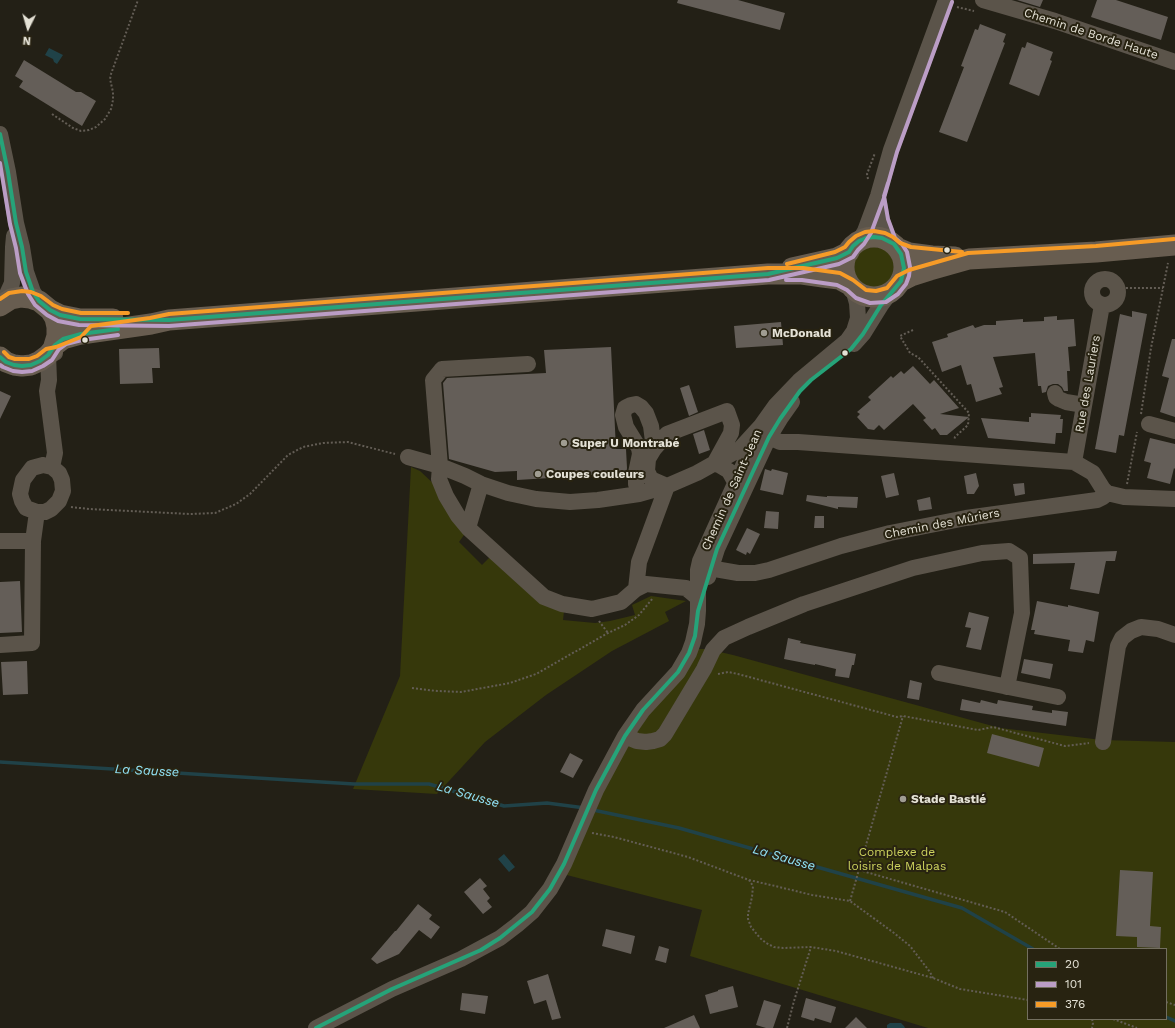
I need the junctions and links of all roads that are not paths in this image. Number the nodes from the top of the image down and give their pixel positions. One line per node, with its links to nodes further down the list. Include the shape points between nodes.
1 (945, 1): 5 (street, via 891,150)
2 (982, 7): 3 (street, Chemin de Borde Haute, via 1055,21)
3 (1175, 62)
4 (0, 134): 6 (street)
5 (878, 196): 7 (street, via 882,221); 8 (street, via 865,231)
6 (16, 223): 14 (street, via 12,283); 16 (street, via 26,272 33,292)
7 (893, 245): 8 (main road, via 882,238 874,237 866,238); 10 (main road, via 909,253); 13 (main road, via 901,254 904,268 903,275)
8 (854, 247): 11 (main road, via 837,258); 12 (main road, via 845,260 844,268)
9 (1172, 252): 10 (main road, via 1096,252)
10 (969, 259): 13 (main road, via 911,276)
11 (768, 274): 12 (main road, via 823,276); 17 (main road)
12 (852, 287): 13 (main road, via 859,293 871,297 877,297); 28 (street, Chemin de Saint-Jean, via 858,318 854,331 776,405)
13 (895, 287): 25 (street, Chemin de Saint-Jean, via 851,349 811,380)
14 (1, 304): 16 (main road, via 21,297 30,298)
15 (1102, 305): 15 (street, via 1114,302 1117,298 1118,289 1113,282 1105,279 1094,284 1091,293 1094,301); 24 (street, Rue des Lauriers)
16 (44, 306): 17 (main road, via 60,315 80,319); 18 (main road, via 55,318 57,327 57,336)
17 (169, 320): 18 (main road, via 81,334 63,339)
18 (51, 350): 21 (main road, via 40,361); 22 (street)
19 (0, 358): 21 (main road)
20 (528, 364): 34 (street, via 442,369 433,380)
21 (22, 366): 22 (street, via 34,374)
22 (47, 391): 35 (street, via 55,453)
23 (1055, 393): 24 (street, via 1056,397 1066,402)
24 (1084, 405): 32 (street, Rue des Lauriers)
25 (780, 419): 28 (street, Chemin de Saint-Jean); 29 (street, via 784,434)
26 (1142, 422): 27 (street)
27 (1175, 431)
28 (765, 432): 29 (street, via 780,442); 33 (street); 38 (street, Chemin de Saint-Jean)
29 (798, 442): 32 (street)
30 (654, 449): 33 (street, via 667,434 727,411 732,424 731,433); 37 (street, via 648,458 647,470 651,479); 40 (street, via 651,426 646,413 636,404 625,408 623,415 626,427 640,454 636,473)
31 (408, 458): 34 (street)
32 (1074, 462): 39 (street, via 1093,473)
33 (714, 464): 37 (street); 38 (street, via 729,471)
34 (440, 466): 36 (street); 43 (street, via 439,480 446,496)
35 (52, 467): 42 (street, via 60,473 63,491 59,501 51,509); 42 (street, via 43,465 32,468 23,480 20,494 22,501 26,508)
36 (481, 484): 40 (street, via 536,499 570,502); 43 (street)
37 (667, 486): 40 (street); 47 (street, via 639,562)
38 (739, 488): 46 (street, Chemin de Saint-Jean, via 700,561)
39 (1107, 493): 41 (street, via 1124,497); 46 (street, Chemin des Mûriers, via 1097,500 966,518 890,533 756,573 715,569)
40 (639, 494)
41 (1175, 499)
42 (37, 512): 45 (street)
43 (468, 528): 47 (street, via 544,597 562,604 592,609 621,602)
44 (0, 541): 45 (street)
45 (33, 541): 49 (street, via 32,644)
46 (700, 586): 47 (street, Chemin des Mûriers, via 646,584); 53 (street, Chemin de Saint-Jean, via 693,642 687,658 678,672 643,710)
47 (636, 589)
48 (1175, 635): 54 (street, via 1141,620 1122,638 1118,646)
49 (0, 646)
50 (939, 673): 51 (street)
51 (1006, 686): 52 (street); 53 (street, via 1022,613 1020,558 1009,551 982,553 913,568 804,604 724,638 713,650 660,739 646,742)
52 (1058, 697)
53 (625, 736): 55 (street, Chemin de Saint-Jean, via 591,802 586,826 550,889 532,912 481,950 392,989)
54 (1103, 742)
55 (316, 1028)

